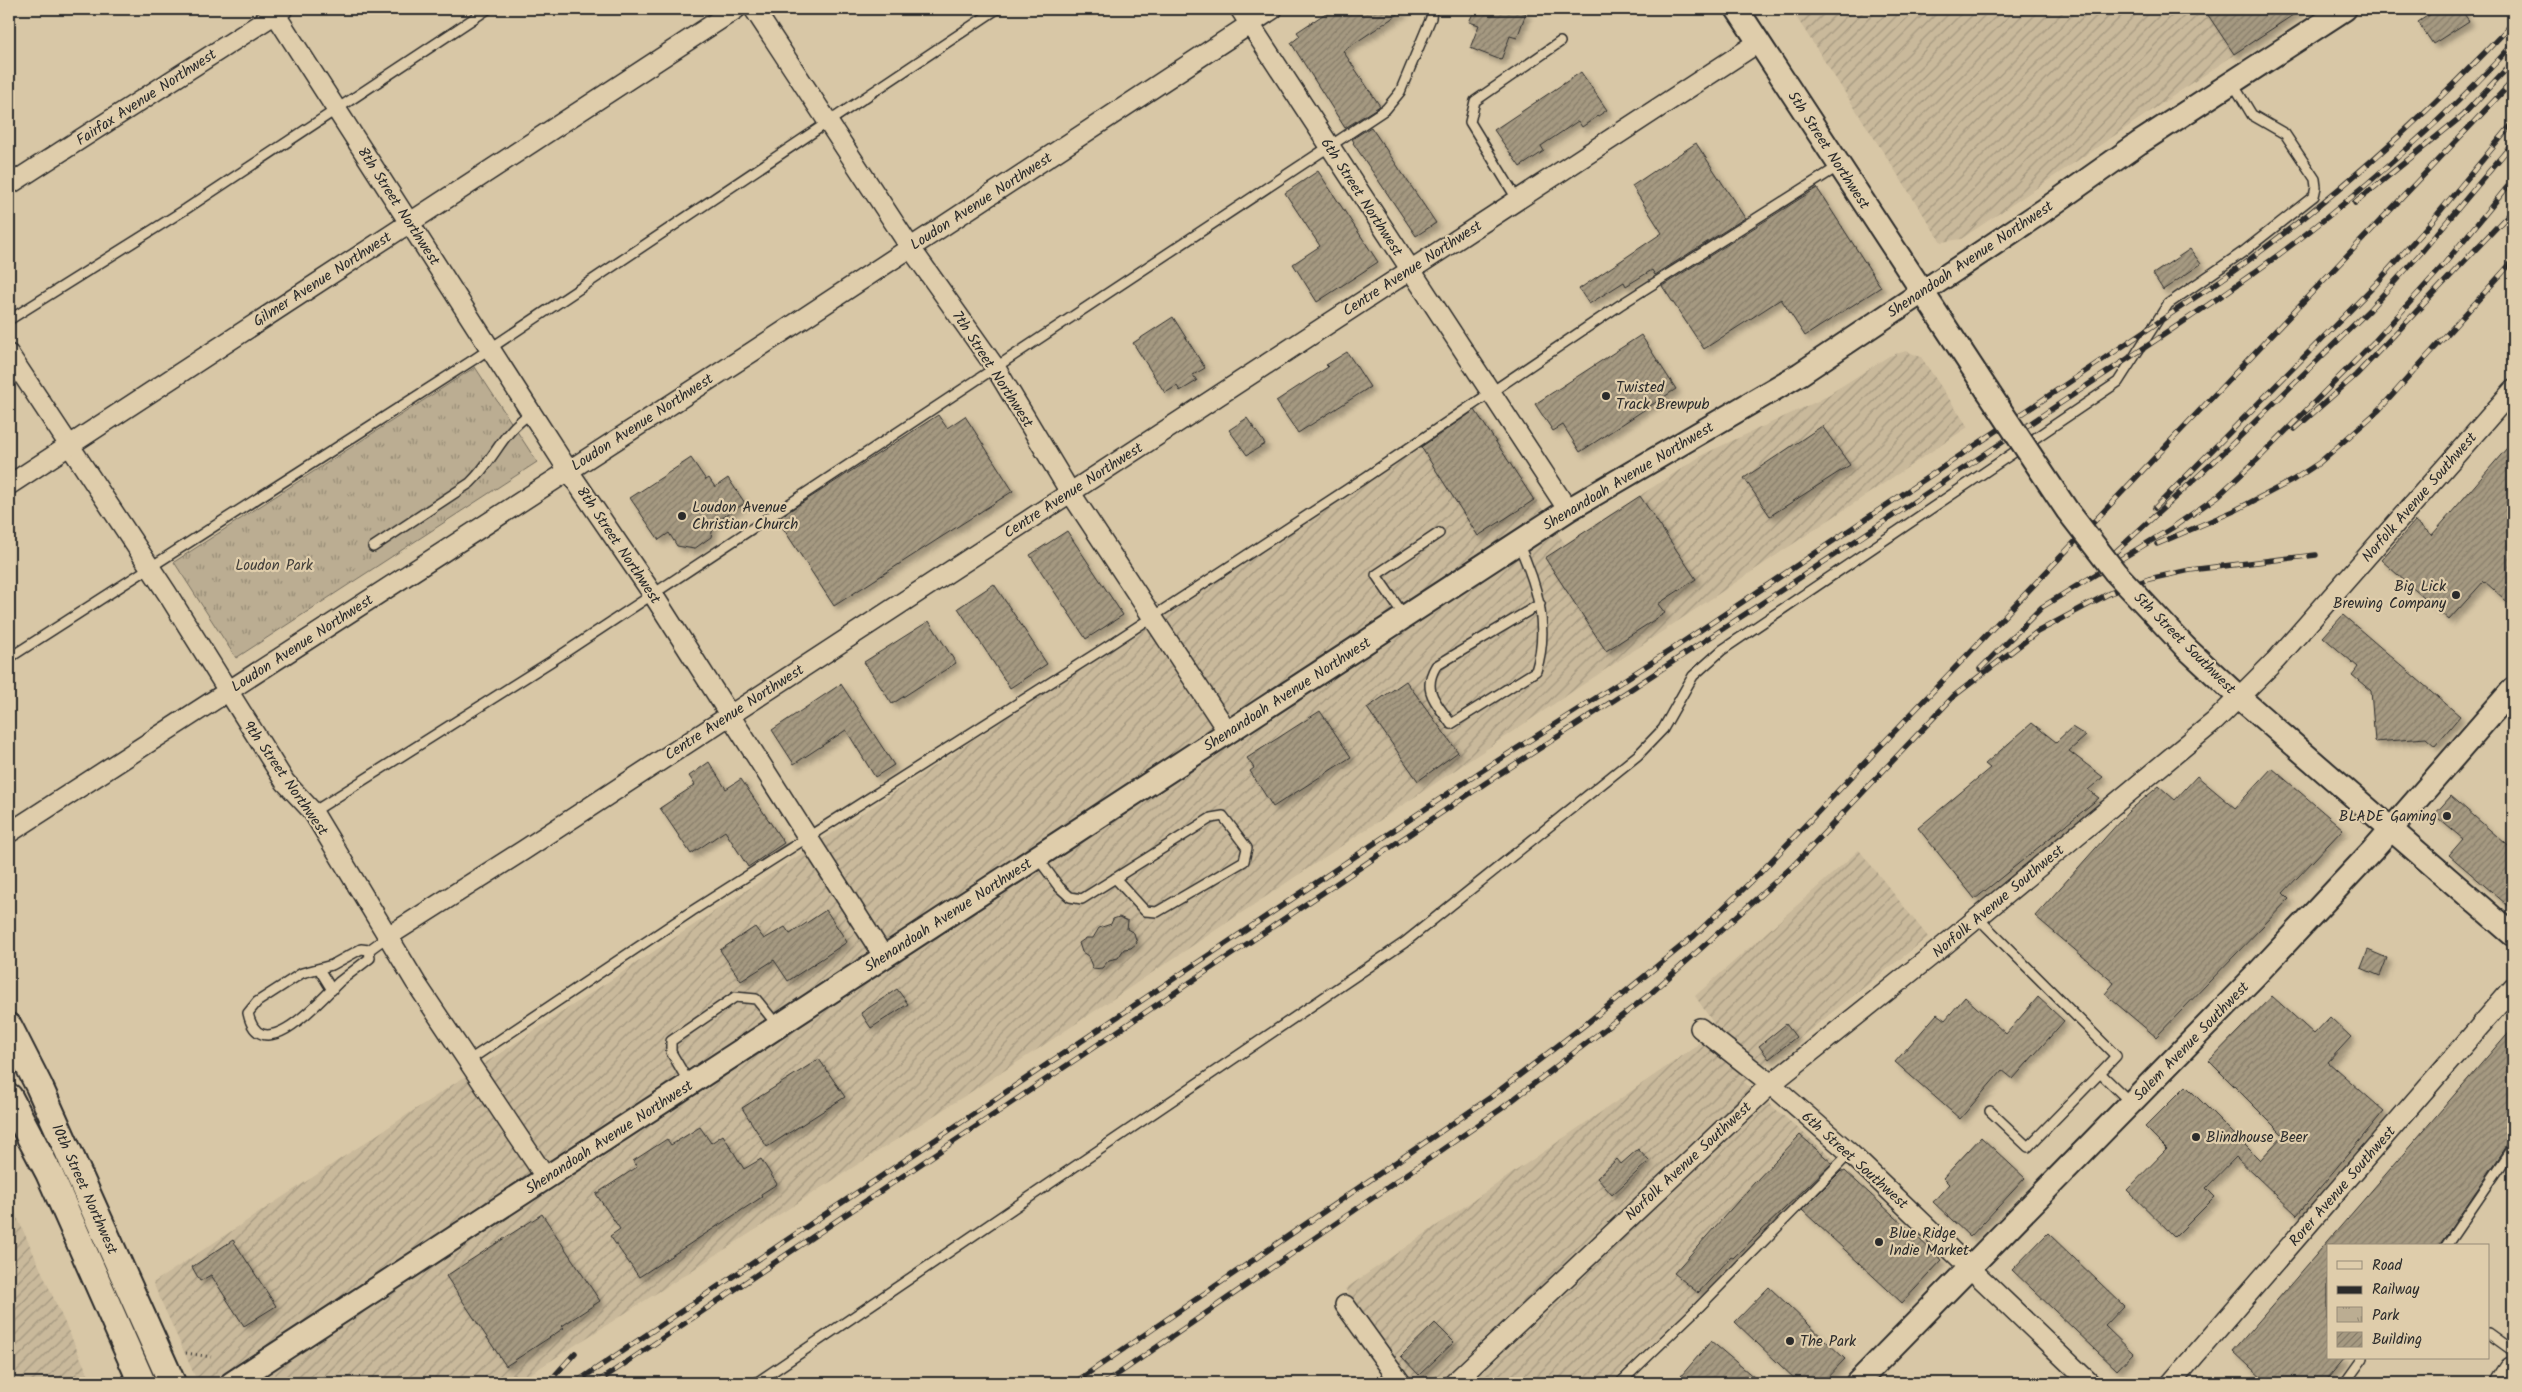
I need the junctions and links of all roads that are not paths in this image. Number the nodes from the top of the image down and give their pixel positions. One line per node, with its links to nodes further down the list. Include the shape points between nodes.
1 (488, 9): 14 (lane)
2 (736, 9): 20 (street, Gilmer Avenue Northwest)
3 (754, 9): 15 (street, 7th Street Northwest)
4 (997, 9): 15 (lane)
5 (1273, 9): 10 (street, Loudon Avenue Northwest)
6 (1432, 9): 16 (lane, via 1404,84 1394,101)
7 (1737, 9): 12 (street, 5th Street Northwest)
8 (2345, 9): 13 (street, Shenandoah Avenue Northwest)
9 (277, 10): 14 (street, 8th Street Northwest); 18 (street, Fairfax Avenue Northwest)
10 (1245, 16): 16 (street, 6th Street Northwest); 21 (street, Loudon Avenue Northwest)
11 (1560, 42): 19 (lane, via 1475,100 1470,122)
12 (1759, 42): 17 (street, 5th Street Northwest); 19 (street, Centre Avenue Northwest)
13 (2232, 82): 23 (street, Shenandoah Avenue Northwest); 87 (lane, via 2252,115 2285,134 2315,179 2314,196 2243,252 2168,304 2118,382 1722,650 1693,676 1663,729 1638,755 1404,943)
14 (338, 110): 20 (street, 8th Street Northwest); 24 (lane)
15 (828, 121): 21 (street, 7th Street Northwest); 25 (lane)
16 (1329, 147): 22 (street, 6th Street Northwest); 27 (lane)
17 (1839, 166): 23 (street, 5th Street Northwest); 29 (lane)
18 (9, 185)
19 (1517, 199): 22 (street, Centre Avenue Northwest)
20 (410, 222): 25 (street, 8th Street Northwest); 31 (street, Gilmer Avenue Northwest)
21 (910, 247): 27 (street, 7th Street Northwest); 32 (street, Loudon Avenue Northwest)
22 (1409, 270): 29 (street, 6th Street Northwest); 34 (street, Centre Avenue Northwest)
23 (1922, 292): 35 (street, Shenandoah Avenue Northwest, via 1800,374); 47 (street, 5th Street Southwest, bridge, via 2073,517 2115,572 2186,648)
24 (9, 320)
25 (490, 348): 30 (street, 8th Street Northwest); 39 (lane)
26 (9, 354): 31 (street, 9th Street Northwest)
27 (995, 367): 34 (street, 7th Street Northwest); 40 (lane)
28 (2513, 390): 47 (street, Norfolk Avenue Southwest)
29 (1489, 392): 35 (street, 6th Street Northwest); 42 (lane)
30 (531, 413): 32 (street, 8th Street Northwest); 38 (lane, via 515,424 500,441 484,470 470,483)
31 (70, 444): 33 (street, Gilmer Avenue Northwest); 39 (street, 9th Street Northwest)
32 (568, 470): 40 (street, 8th Street Northwest); 46 (street, Loudon Avenue Northwest)
33 (9, 485)
34 (1070, 492): 42 (street, 7th Street Northwest); 48 (street, Centre Avenue Northwest)
35 (1568, 510): 37 (street, Shenandoah Avenue Northwest)
36 (1439, 533): 43 (lane, via 1376,575)
37 (1518, 543): 41 (lane, via 1531,569); 43 (street, Shenandoah Avenue Northwest)
38 (373, 547)
39 (150, 568): 44 (lane); 46 (street, 9th Street Northwest)
40 (652, 593): 48 (street, 8th Street Northwest); 50 (lane, via 558,657)
41 (1540, 604): 41 (lane, via 1542,652 1536,671 1451,724 1428,688 1436,666)
42 (1152, 617): 49 (street, 7th Street Northwest); 53 (lane)
43 (1405, 618): 49 (street, Shenandoah Avenue Northwest)
44 (9, 658)
45 (2513, 689): 51 (street, Salem Avenue Southwest)
46 (228, 692): 50 (street, 9th Street Northwest, via 285,782); 52 (street, Loudon Avenue Northwest)
47 (2240, 698): 51 (street, 5th Street Southwest); 56 (street, Norfolk Avenue Southwest)
48 (729, 716): 53 (street, 8th Street Northwest); 58 (street, Centre Avenue Northwest)
49 (1228, 732): 54 (street, Shenandoah Avenue Northwest)
50 (314, 812): 58 (street, 9th Street Northwest)
51 (2391, 830): 57 (street, 5th Street Southwest); 72 (street, Salem Avenue Southwest)
52 (9, 833)
53 (806, 839): 60 (street, 8th Street Northwest); 67 (lane)
54 (1037, 857): 55 (lane, via 1070,897 1082,899); 60 (street, Shenandoah Avenue Northwest)
55 (1115, 878): 55 (lane, via 1145,911 1157,912 1244,861 1247,848 1223,816 1211,818)
56 (1978, 918): 68 (lane, via 2116,1056); 70 (street, Norfolk Avenue Southwest)
57 (2513, 935)
58 (387, 937): 59 (lane); 67 (street, 9th Street Northwest)
59 (369, 950): 61 (lane, via 361,949); 63 (lane, via 370,958)
60 (884, 957): 64 (street, Shenandoah Avenue Northwest)
61 (319, 969): 63 (lane); 63 (lane, via 302,973 257,1002 248,1013 250,1021 258,1033 276,1035 323,1002)
62 (2513, 988): 93 (street, Rorer Avenue Southwest)
63 (332, 990)
64 (778, 1026): 69 (street, Shenandoah Avenue Northwest); 69 (lane, via 756,1000 735,997 671,1041 671,1052)
65 (9, 1027): 85 (main road, 10th Street Northwest, via 39,1086)
66 (1700, 1028): 70 (street, 6th Street Southwest)
67 (468, 1061): 76 (street, 9th Street Northwest)
68 (2100, 1073): 72 (lane); 73 (lane, via 2028,1147)
69 (689, 1084): 76 (street, Shenandoah Avenue Northwest)
70 (1771, 1084): 75 (street, 6th Street Southwest); 89 (street, Norfolk Avenue Southwest)
71 (9, 1098): 84 (main road, 10th Street Northwest, via 49,1173)
72 (2131, 1103): 78 (street, Salem Avenue Southwest)
73 (1990, 1111)
74 (2513, 1148): 77 (lane)
75 (1850, 1153): 78 (street, 6th Street Southwest); 90 (lane)
76 (546, 1178): 86 (street, Shenandoah Avenue Northwest)
77 (2447, 1244)
78 (1971, 1267): 91 (street, Salem Avenue Southwest); 92 (street, 6th Street Southwest)
79 (1345, 1305): 88 (street)
80 (2490, 1334): 81 (lane)
81 (2513, 1351)
82 (2362, 1360): 94 (lane)
83 (2513, 1370): 95 (main road)
84 (138, 1373)
85 (172, 1383)
86 (232, 1383)
87 (756, 1383)
88 (1401, 1383)
89 (1454, 1383)
90 (1620, 1383)
91 (1857, 1383)
92 (2090, 1383)
93 (2171, 1383)
94 (2345, 1383)
95 (2505, 1383)

